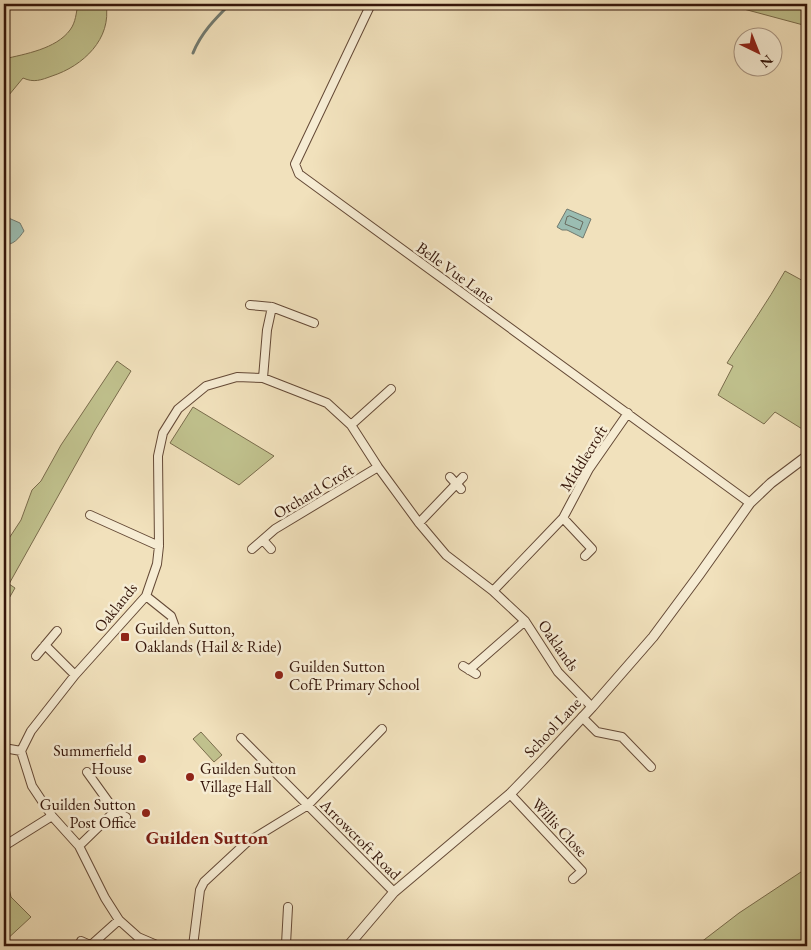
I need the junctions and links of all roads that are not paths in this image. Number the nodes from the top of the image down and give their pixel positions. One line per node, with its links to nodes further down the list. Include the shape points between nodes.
1 (371, 4): 9 (street, Belle Vue Lane, via 295,164 299,174)
2 (250, 304): 3 (street)
3 (272, 307): 4 (street); 5 (street)
4 (314, 323)
5 (263, 378): 10 (street, Oaklands, via 327,403); 21 (street, Oaklands, via 237,377 206,386 178,409 163,433 158,456)
6 (391, 389): 7 (street)
7 (383, 396): 8 (street); 10 (street)
8 (390, 404)
9 (628, 413): 16 (street, Belle Vue Lane); 18 (street, Middlecroft, via 589,470)
10 (352, 425): 12 (street, Oaklands)
11 (807, 456): 16 (street, School Lane)
12 (378, 467): 19 (street, Oaklands); 20 (street, Orchard Croft, via 275,529)
13 (450, 477): 15 (street)
14 (463, 477): 15 (street)
15 (459, 486): 19 (street)
16 (750, 502): 34 (street, School Lane, via 653,637)
17 (90, 515): 21 (street)
18 (563, 518): 24 (street, via 592,549); 25 (street, Middlecroft)
19 (419, 523): 25 (street, Oaklands, via 446,555)
20 (263, 540): 22 (street, Orchard Croft); 23 (street, Orchard Croft)
21 (159, 546): 26 (street, Oaklands, via 158,564)
22 (252, 549)
23 (271, 549)
24 (585, 556)
25 (493, 591): 27 (street, Oaklands)
26 (146, 596): 28 (street, via 173,614); 33 (street, Oaklands)
27 (525, 621): 32 (street, Oaklands); 34 (street, Oaklands, via 558,672)
28 (176, 627)
29 (57, 631): 30 (street)
30 (45, 645): 31 (street); 33 (street)
31 (36, 656)
32 (470, 670)
33 (75, 675): 40 (street, Oaklands, via 31,732)
34 (592, 707): 35 (street, School Lane)
35 (582, 717): 39 (street, via 597,732 622,737); 44 (street, School Lane)
36 (382, 729): 45 (street, Arrowcroft Road)
37 (241, 738): 45 (street, Arrowcroft Road)
38 (4, 748): 40 (street)
39 (634, 750): 41 (street); 42 (street)
40 (21, 751): 47 (street, via 32,786)
41 (628, 757)
42 (651, 767)
43 (88, 772): 46 (street)
44 (510, 794): 51 (street, Willis Close, via 582,871); 52 (street, School Lane)
45 (308, 805): 52 (street, Arrowcroft Road); 61 (street, via 246,843 204,882 200,890)
46 (115, 811): 48 (street); 50 (street)
47 (52, 816): 49 (street); 50 (street)
48 (126, 817)
49 (4, 846)
50 (79, 846): 56 (street)
51 (573, 879)
52 (394, 892): 64 (street, School Lane)
53 (288, 907): 54 (street)
54 (288, 915): 55 (street); 58 (street)
55 (297, 917)
56 (119, 920): 59 (street); 60 (street, via 138,937)
57 (80, 941): 59 (street)
58 (286, 944): 62 (street); 63 (street)
59 (90, 946)
60 (159, 946)
61 (193, 946)
62 (276, 946)
63 (302, 946)
64 (348, 946)

